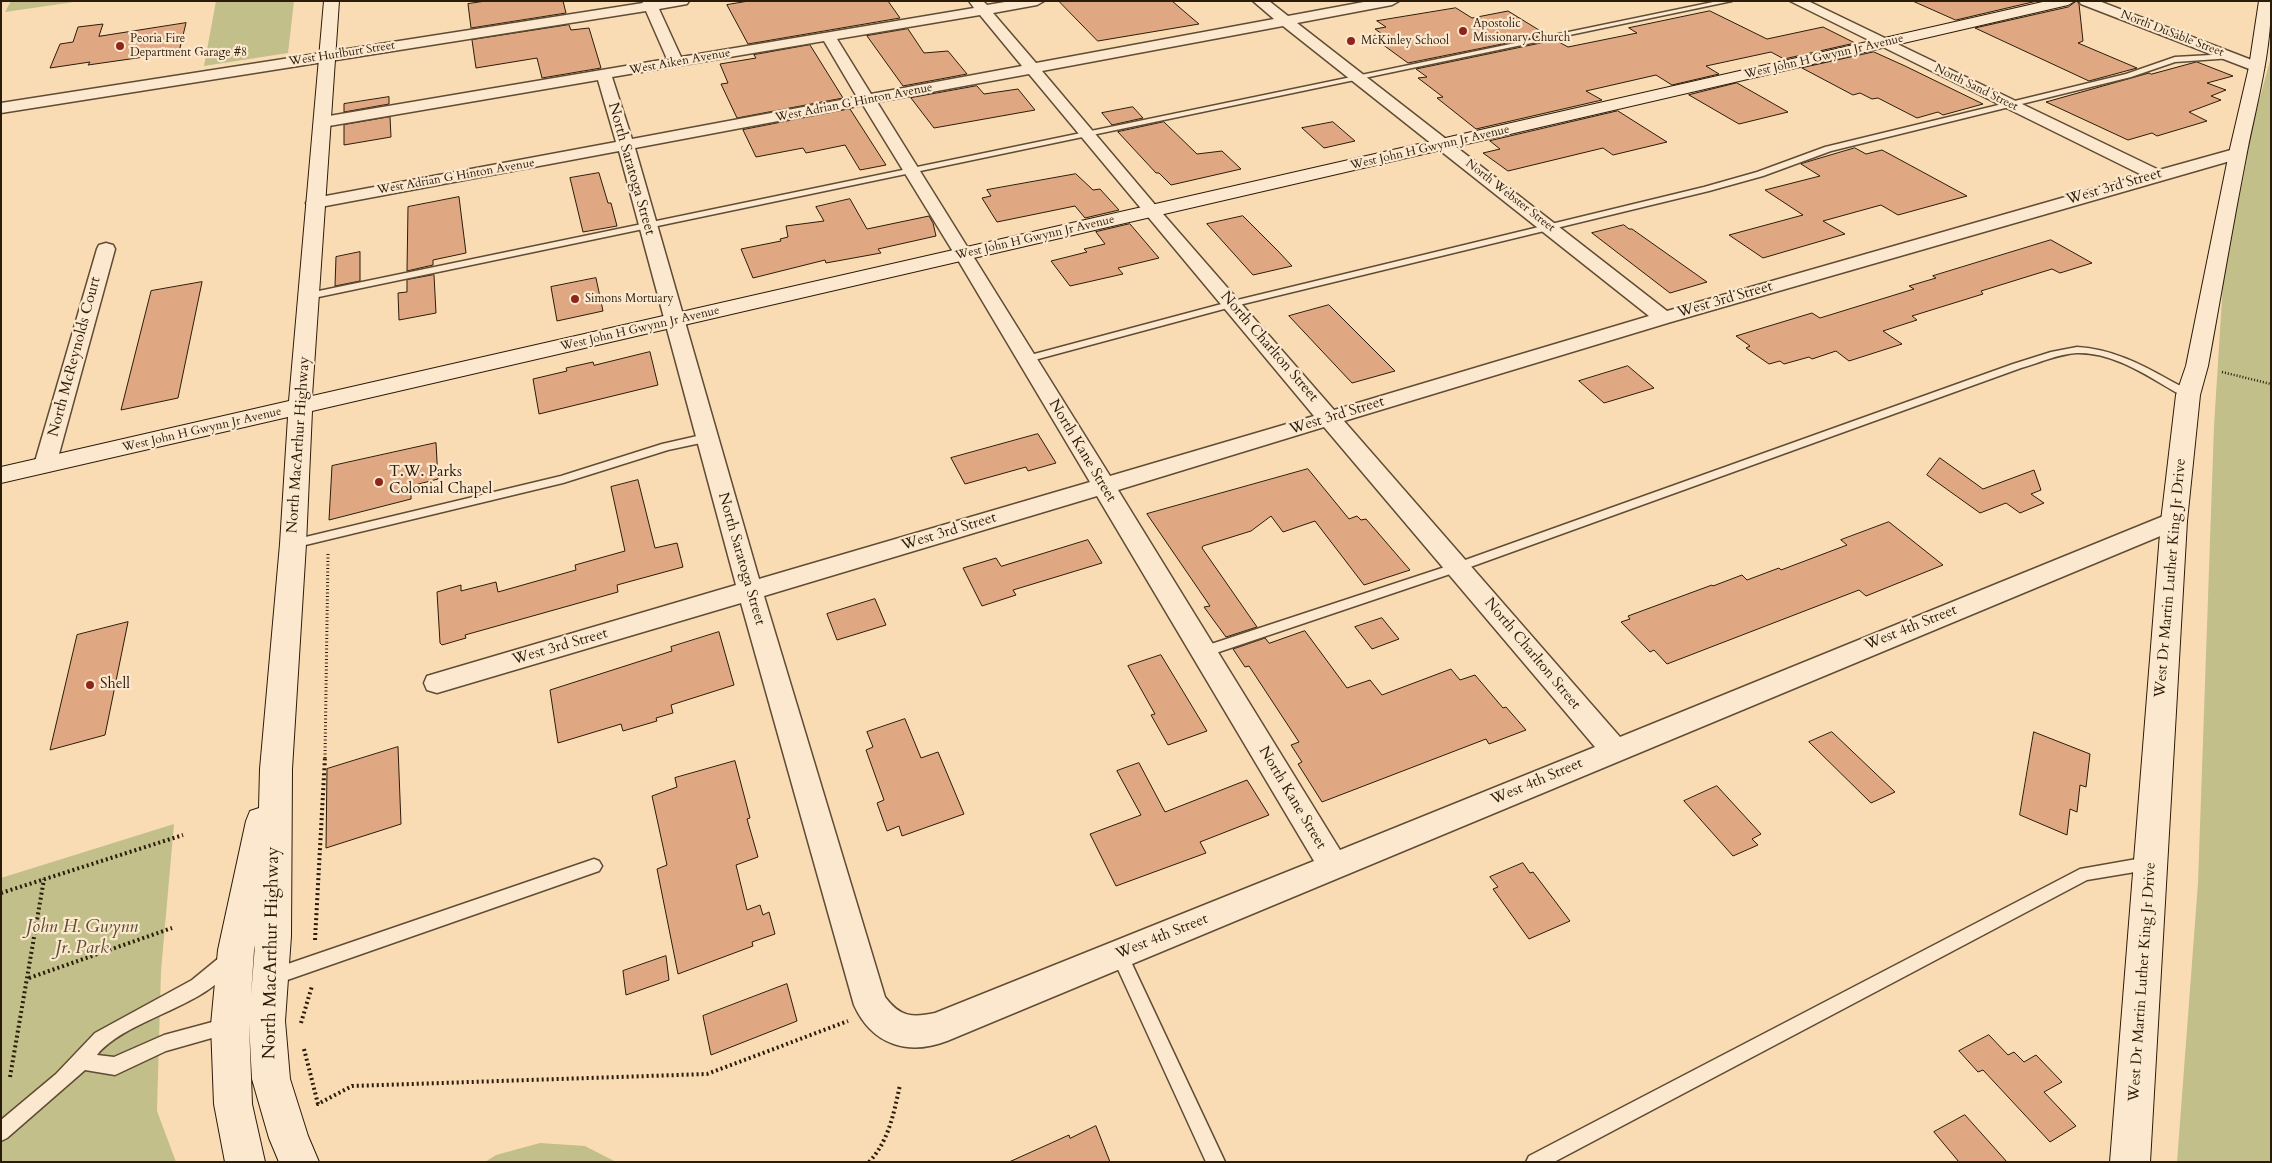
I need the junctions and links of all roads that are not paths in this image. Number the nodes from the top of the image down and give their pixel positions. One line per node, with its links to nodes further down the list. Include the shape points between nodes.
1 (682, 1): 11 (street, West Hurlburt Street)
2 (1037, 1): 12 (street, West Aiken Avenue)
3 (1260, 1): 13 (street, North Webster Street)
4 (1392, 1): 13 (street, West Adrian G Hinton Avenue)
5 (1729, 1): 22 (lane)
6 (1797, 1): 15 (street, North Sand Street)
7 (2068, 1): 15 (street, West John H Gwynn Jr Avenue)
8 (2086, 1): 17 (street, North DuSable Street)
9 (2268, 1): 19 (street, West Dr Martin Luther King Jr Drive)
10 (334, 2): 16 (street, North MacArthur Highway)
11 (650, 4): 16 (street, West Hurlburt Street); 18 (street)
12 (980, 6): 14 (street, West Aiken Avenue); 20 (street, North Charlton Street)
13 (1285, 21): 20 (street, West Adrian G Hinton Avenue); 22 (street, North Webster Street)
14 (828, 37): 18 (street, West Aiken Avenue); 23 (street, North Kane Street)
15 (1884, 43): 24 (street, North Sand Street); 28 (street, West John H Gwynn Jr Avenue)
16 (329, 56): 25 (street, West Hurlburt Street); 26 (street, North MacArthur Highway)
17 (2229, 56): 19 (street, North DuSable Street); 24 (lane, via 2174,60 2134,76)
18 (676, 63): 21 (street, West Aiken Avenue)
19 (2257, 67): 30 (street, West Dr Martin Luther King Jr Drive)
20 (1033, 68): 23 (street, West Adrian G Hinton Avenue); 27 (street, North Charlton Street)
21 (604, 75): 26 (street, West Aiken Avenue); 29 (street, North Saratoga Street)
22 (1359, 78): 27 (lane); 28 (street, North Webster Street)
23 (869, 100): 29 (street, West Adrian G Hinton Avenue); 31 (street, North Kane Street)
24 (2010, 104): 32 (street, North Sand Street); 36 (lane, via 1812,153 1760,174 1706,190)
25 (1, 108)
26 (323, 122): 33 (street, North MacArthur Highway)
27 (1088, 134): 31 (lane); 34 (street, North Charlton Street)
28 (1446, 145): 34 (street, West John H Gwynn Jr Avenue); 36 (street, North Webster Street)
29 (626, 146): 33 (street, West Adrian G Hinton Avenue); 35 (street, North Saratoga Street)
30 (2238, 153): 32 (street, West 3rd Street); 44 (street, West Dr Martin Luther King Jr Drive, via 2197,366)
31 (912, 170): 35 (lane); 38 (street, North Kane Street)
32 (2155, 175): 41 (street, West 3rd Street)
33 (316, 203): 39 (street, North MacArthur Highway)
34 (1151, 211): 38 (street, West John H Gwynn Jr Avenue); 40 (street, North Charlton Street)
35 (647, 225): 39 (lane); 42 (street, North Saratoga Street)
36 (1550, 228): 40 (lane); 41 (street, North Webster Street)
37 (106, 249): 48 (street, North McReynolds Court)
38 (964, 255): 42 (street, West John H Gwynn Jr Avenue); 43 (street, North Kane Street)
39 (309, 296): 45 (street, North MacArthur Highway)
40 (1232, 304): 43 (lane); 46 (street, North Charlton Street)
41 (1664, 318): 46 (street, West 3rd Street)
42 (674, 321): 45 (street, West John H Gwynn Jr Avenue); 47 (street, North Saratoga Street)
43 (1027, 359): 50 (street, North Kane Street)
44 (2188, 395): 51 (street, West Dr Martin Luther King Jr Drive); 53 (lane, via 2115,357 2076,350 2017,366)
45 (301, 408): 48 (street, West John H Gwynn Jr Avenue); 52 (street, North MacArthur Highway)
46 (1330, 418): 50 (street, West 3rd Street); 53 (street, North Charlton Street)
47 (706, 438): 52 (lane, via 563,479); 54 (street, North Saratoga Street)
48 (45, 465): 49 (street, West John H Gwynn Jr Avenue)
49 (1, 475)
50 (1104, 486): 54 (street, West 3rd Street); 55 (street, North Kane Street)
51 (2174, 520): 57 (street, West 4th Street); 59 (street, West Dr Martin Luther King Jr Drive)
52 (293, 544): 58 (street, North MacArthur Highway)
53 (1458, 567): 55 (lane); 57 (street, North Charlton Street)
54 (750, 592): 56 (street, West 3rd Street); 66 (street, North Saratoga Street, via 871,1005 884,1022)
55 (1204, 652): 61 (street, North Kane Street)
56 (437, 683)
57 (1614, 750): 61 (street, West 4th Street)
58 (276, 768): 62 (street, North MacArthur Highway, via 266,800); 64 (street, North MacArthur Highway, via 273,936)
59 (2151, 863): 72 (lane, via 2085,874); 73 (street, West Dr Martin Luther King Jr Drive)
60 (594, 866): 64 (lane)
61 (1334, 867): 63 (street, West 4th Street)
62 (236, 950): 65 (street, North MacArthur Highway); 67 (lane, via 214,975 194,990 99,1040)
63 (1118, 954): 66 (street, West 4th Street, via 923,1033); 71 (lane)
64 (269, 979): 70 (street, North MacArthur Highway, via 267,1021 271,1079)
65 (230, 1026): 67 (lane, via 164,1043 115,1066); 69 (street, North MacArthur Highway, via 233,1104)
66 (898, 1031)
67 (82, 1061): 68 (lane)
68 (1, 1132)
69 (245, 1162)
70 (299, 1162)
71 (1216, 1162)
72 (1535, 1162)
73 (2130, 1162)

